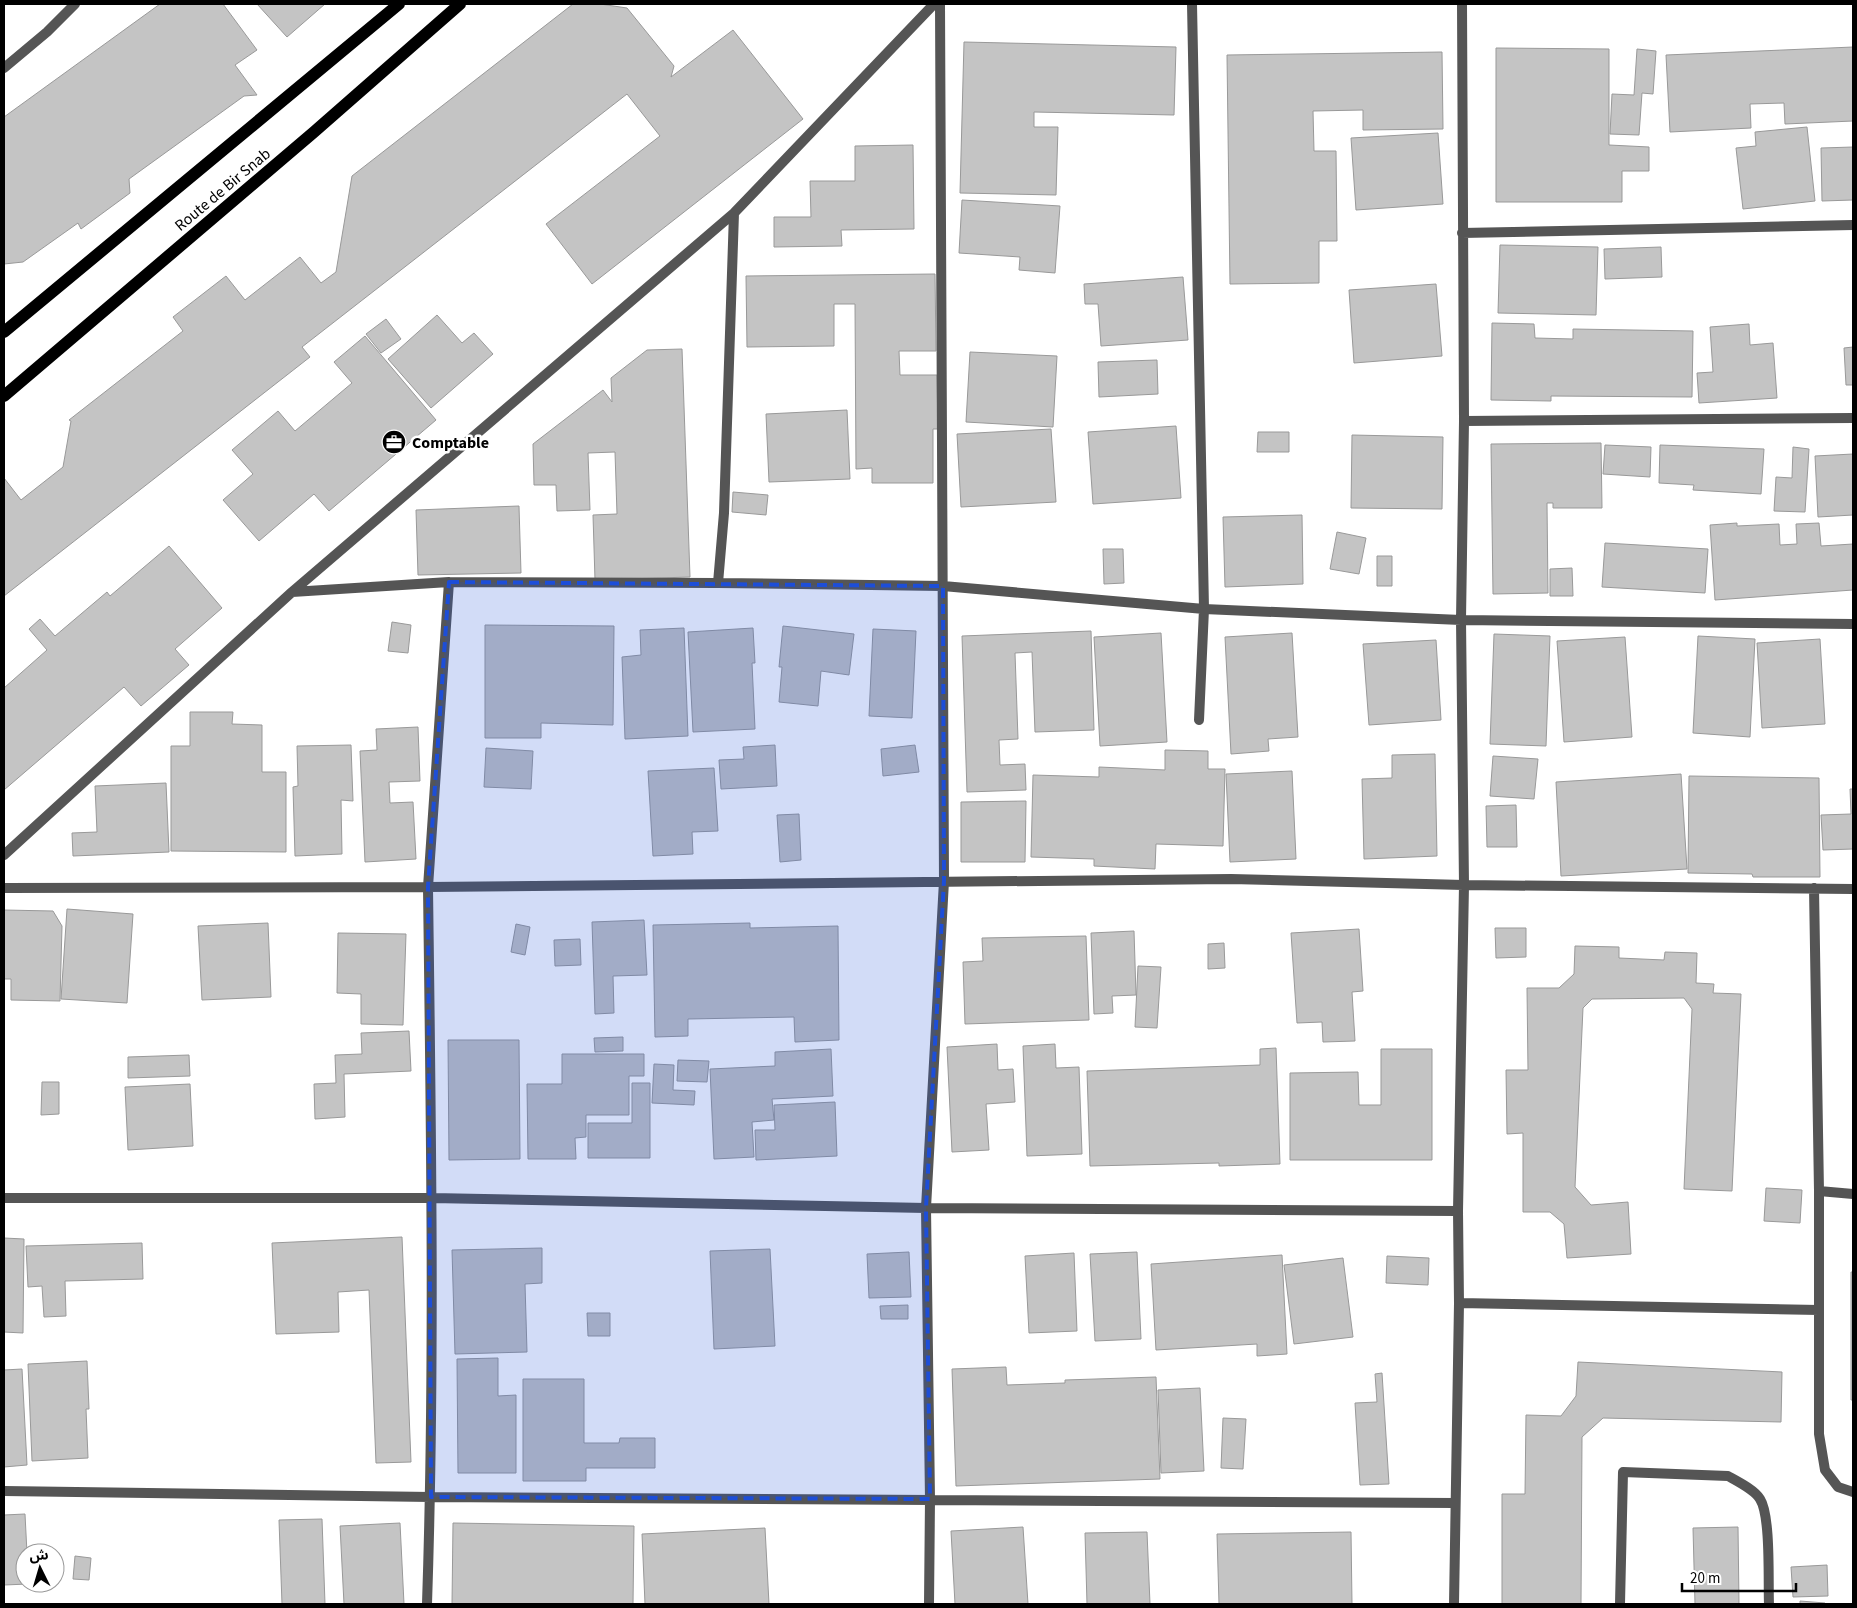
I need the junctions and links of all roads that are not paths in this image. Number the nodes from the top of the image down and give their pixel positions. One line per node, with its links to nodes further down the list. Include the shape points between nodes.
1 (75, 4): 8 (street)
2 (399, 4): 12 (main road, Route de Bir Snab)
3 (460, 4): 13 (main road, Route de Bir Snab)
4 (934, 4): 9 (street)
5 (940, 4): 18 (street)
6 (1192, 4): 20 (street)
7 (1462, 4): 11 (street)
8 (4, 68)
9 (734, 213): 17 (street, via 724,513); 19 (street)
10 (1853, 225): 11 (street)
11 (1462, 233): 15 (street)
12 (4, 332)
13 (4, 396)
14 (1853, 418): 15 (street)
15 (1464, 421): 21 (street)
16 (449, 582): 17 (street); 19 (street); 27 (street)
17 (718, 583): 18 (street)
18 (943, 586): 20 (street); 25 (street)
19 (292, 592): 24 (street)
20 (1204, 609): 21 (street); 23 (street)
21 (1461, 620): 22 (street); 26 (street)
22 (1853, 624)
23 (1199, 720)
24 (4, 855)
25 (944, 882): 26 (street, via 1231,879); 27 (street); 35 (street)
26 (1464, 886): 29 (street); 36 (street)
27 (428, 887): 28 (street); 34 (street)
28 (4, 888)
29 (1814, 888): 30 (street); 31 (street)
30 (1853, 889)
31 (1819, 1191): 32 (street); 38 (street)
32 (1853, 1194)
33 (4, 1198): 34 (street)
34 (432, 1198): 35 (street); 41 (street)
35 (926, 1208): 36 (street); 42 (street)
36 (1458, 1211): 37 (street)
37 (1460, 1303): 38 (street); 43 (street)
38 (1819, 1310): 40 (street, via 1819,1434 1825,1470 1838,1486)
39 (4, 1491): 41 (street)
40 (1853, 1492)
41 (430, 1497): 42 (street); 44 (street)
42 (930, 1499): 43 (street); 45 (street)
43 (1455, 1503): 46 (street)
44 (427, 1604)
45 (929, 1604)
46 (1454, 1604)
47 (1620, 1604): 48 (street, via 1623,1472 1728,1476 1760,1498 1767,1522)
48 (1769, 1604)

